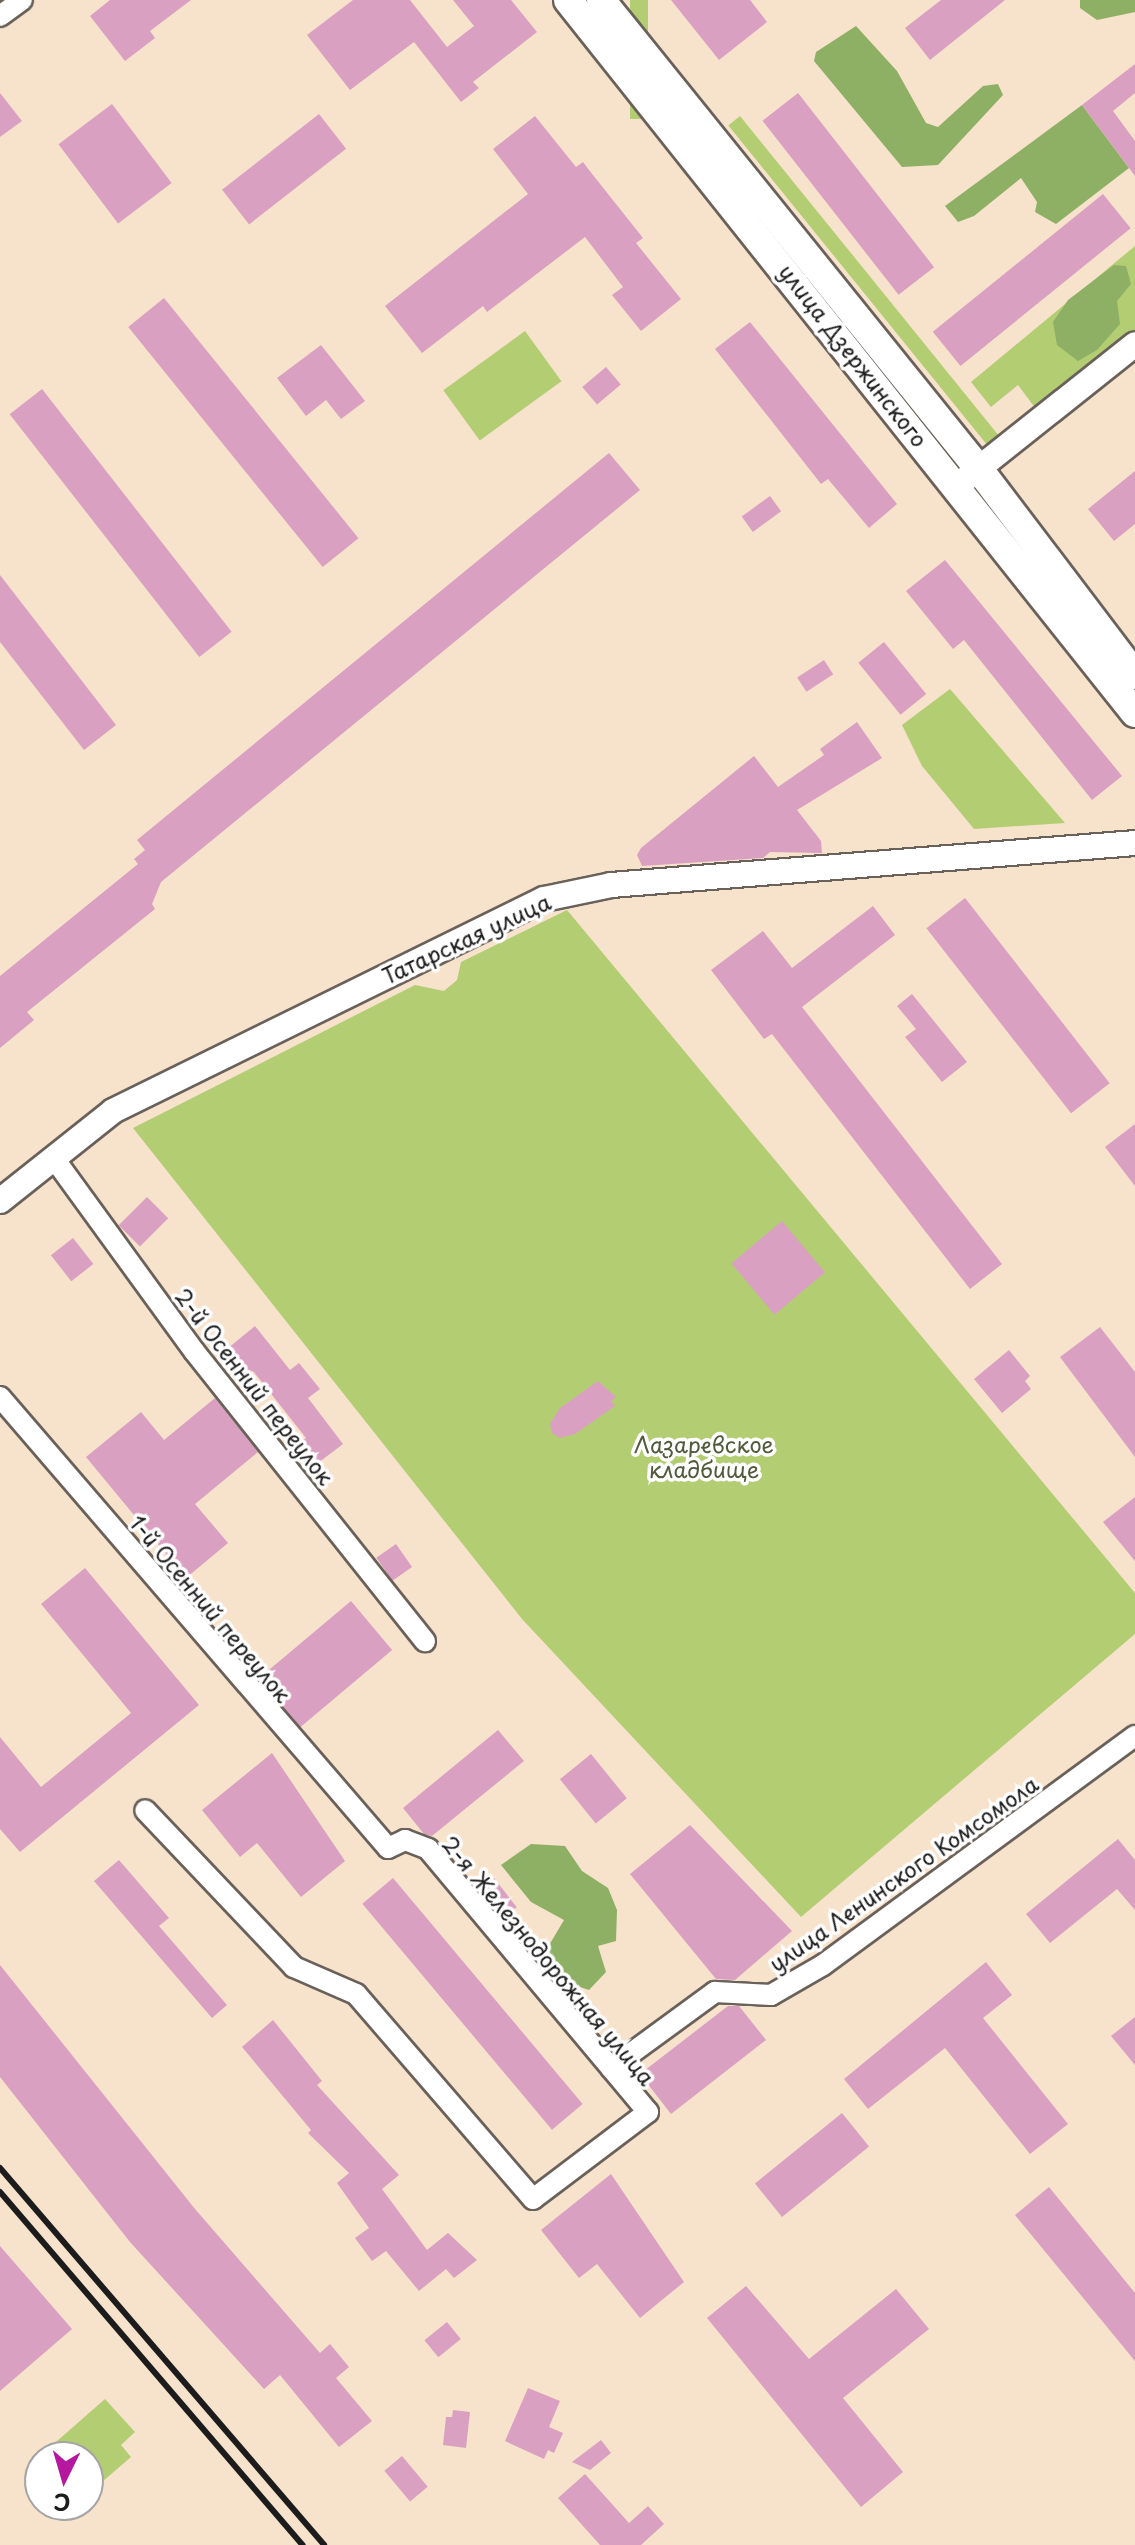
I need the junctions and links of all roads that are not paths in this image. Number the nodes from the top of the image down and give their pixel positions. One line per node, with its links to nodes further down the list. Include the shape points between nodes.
1 (22, 0): 4 (street)
2 (568, 0): 6 (main road, улица Дзержинского)
3 (601, 0): 6 (main road, улица Дзержинского)
4 (0, 16)
5 (1135, 344): 6 (street)
6 (968, 477): 7 (main road, улица Дзержинского); 8 (main road, улица Дзержинского)
7 (1135, 675)
8 (1135, 713)
9 (1135, 843): 10 (street, Татарская улица, via 611,885 544,899 113,1111)
10 (53, 1157): 11 (street, Татарская улица); 13 (street, 2-й Осенний переулок, via 194,1351)
11 (0, 1201)
12 (0, 1397): 16 (street, 1-й Осенний переулок)
13 (425, 1641)
14 (1135, 1736): 17 (street, улица Ленинского Комсомола, via 823,1965 771,1995 715,1992)
15 (145, 1810): 17 (street, 2-я Железнодорожная улица, via 294,1967 356,1994 533,2199 648,2112)
16 (388, 1848): 17 (street, 2-я Железнодорожная улица, via 405,1840 428,1849)
17 (611, 2068)

